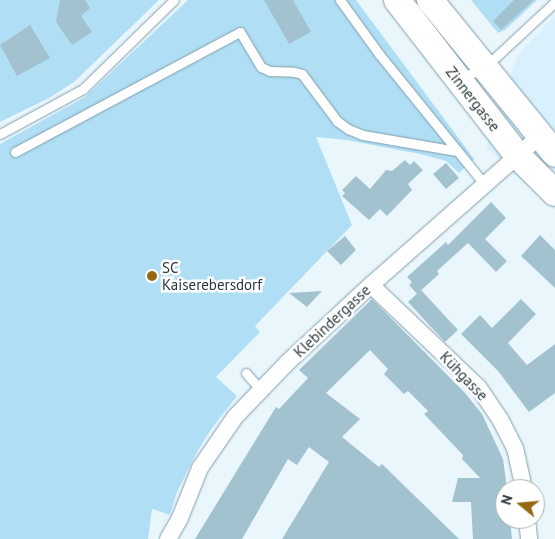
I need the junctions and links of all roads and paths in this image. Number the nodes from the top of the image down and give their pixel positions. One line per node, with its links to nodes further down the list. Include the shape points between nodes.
1 (174, 0): 8 (lane, via 82,89)
2 (340, 0): 10 (lane, via 378,54)
3 (397, 0): 7 (main road, Zinnergasse)
4 (430, 0): 6 (main road, Zinnergasse)
5 (555, 2): 6 (lane)
6 (484, 68): 7 (lane); 9 (main road, Zinnergasse)
7 (458, 80): 12 (main road, Zinnergasse)
8 (0, 134)
9 (547, 145): 12 (street, Klebindergasse)
10 (457, 150): 11 (lane, via 364,135 348,129 337,121 302,74 261,67 240,32); 13 (lane)
11 (15, 152)
12 (518, 156): 13 (street, Klebindergasse); 14 (main road, Zinnergasse)
13 (486, 186): 15 (street, Klebindergasse)
14 (555, 193)
15 (371, 285): 17 (street, Klebindergasse); 18 (street, Kühgasse, via 479,388 515,448)
16 (246, 373): 17 (lane)
17 (261, 390): 19 (street, Klebindergasse, via 235,417 200,468)
18 (522, 479)
19 (168, 539)

